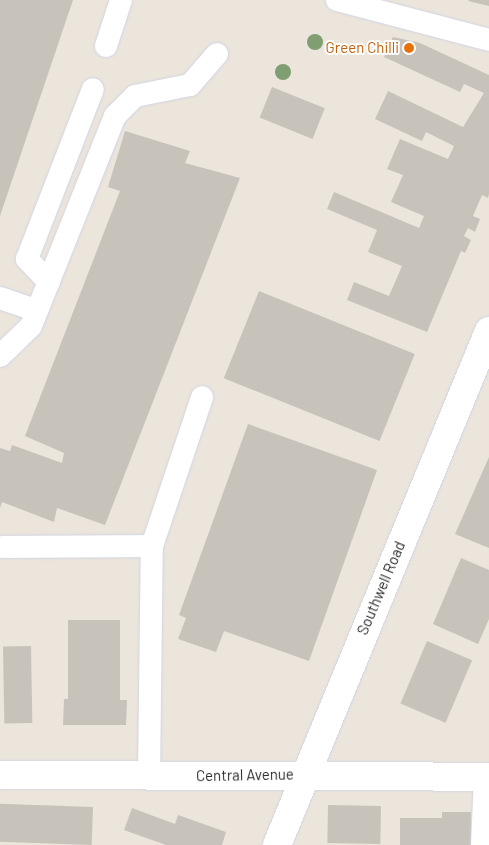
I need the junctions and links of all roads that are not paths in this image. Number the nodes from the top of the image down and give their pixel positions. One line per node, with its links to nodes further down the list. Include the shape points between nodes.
1 (121, 0): 4 (lane)
2 (337, 0): 3 (lane)
3 (489, 40)
4 (106, 46)
5 (217, 54): 7 (lane, via 190,85 135,96 115,116)
6 (93, 89): 7 (lane, via 28,259)
7 (49, 282): 9 (lane)
8 (0, 298): 9 (lane)
9 (37, 311): 11 (lane, via 31,326)
10 (489, 331): 15 (street, Southwell Road)
11 (0, 356)
12 (202, 396): 14 (lane)
13 (3, 546): 14 (lane)
14 (152, 546): 17 (lane)
15 (303, 774): 17 (street, Central Avenue); 18 (street, Central Avenue); 19 (street, Southwell Road)
16 (0, 775): 17 (street, Central Avenue)
17 (149, 776)
18 (487, 777): 20 (lane)
19 (276, 845)
20 (482, 845)

